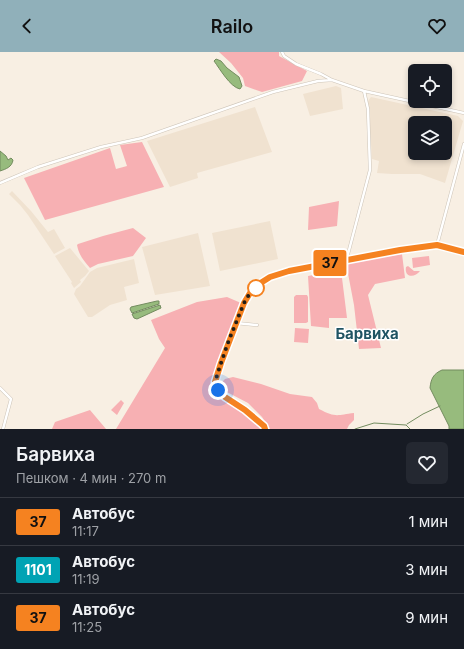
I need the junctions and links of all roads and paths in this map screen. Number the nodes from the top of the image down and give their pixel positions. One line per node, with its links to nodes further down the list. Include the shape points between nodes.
1 (282, 52): 2 (street, via 296,64)
2 (332, 80): 3 (street); 6 (street, via 273,92 142,138 101,147 38,167)
3 (364, 91): 4 (street); 9 (street, via 368,109 370,170 348,254)
4 (464, 113)
5 (464, 144): 7 (street)
6 (0, 184)
7 (437, 245): 8 (main road); 9 (main road)
8 (464, 252)
9 (349, 260): 10 (main road, via 270,277 250,293)
10 (236, 323): 11 (street); 14 (main road, via 215,382 225,397 245,410)
11 (257, 325)
12 (0, 388): 13 (street, via 11,398)
13 (3, 429)
14 (265, 429)

